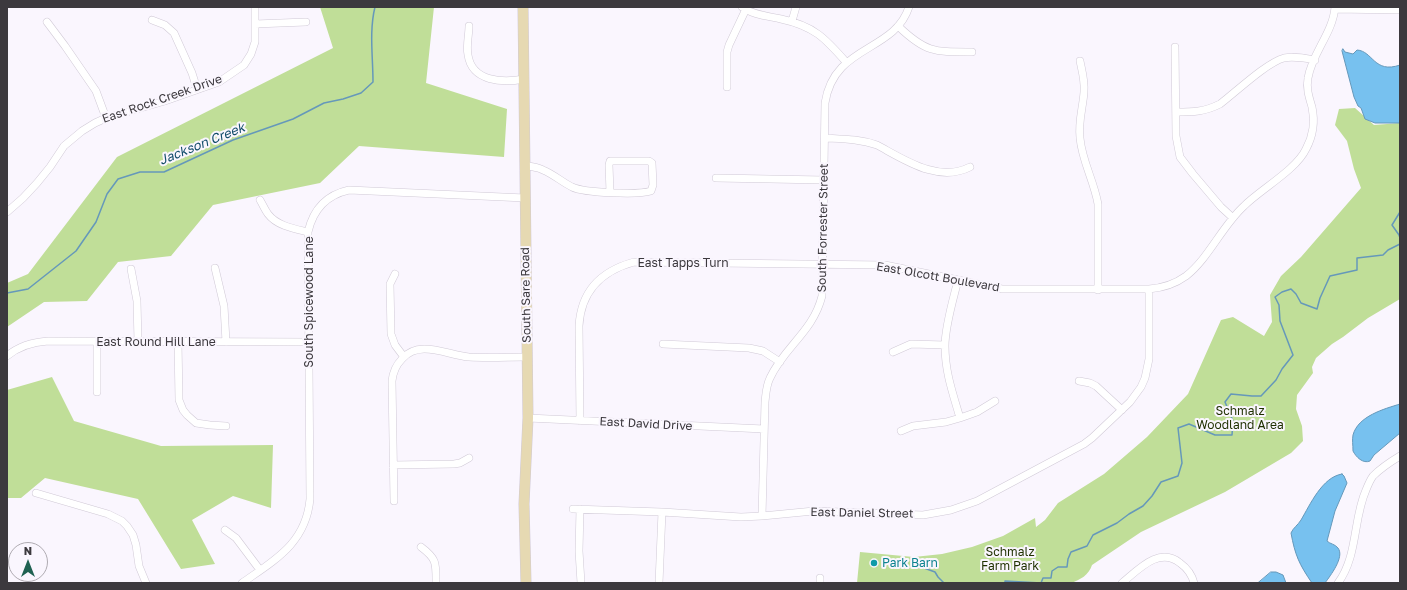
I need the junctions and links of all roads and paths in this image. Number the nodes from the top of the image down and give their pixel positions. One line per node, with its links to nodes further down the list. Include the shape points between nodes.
1 (255, 7): 12 (street, East Rock Creek Drive)
2 (523, 7): 20 (main road, South Sare Road)
3 (796, 7): 9 (street)
4 (909, 7): 14 (street, South Forrester Street)
5 (744, 8): 9 (street); 21 (street, via 727,52)
6 (1335, 8): 7 (street); 17 (street, East Olcott Boulevard, via 1330,28)
7 (1400, 10)
8 (152, 20): 22 (street, via 165,25 179,41)
9 (792, 21): 19 (street, via 820,34)
10 (47, 22): 24 (street, via 96,91)
11 (306, 22): 12 (street)
12 (255, 24): 22 (street, East Rock Creek Drive, via 255,42 244,65 218,82)
13 (469, 26): 20 (street, via 467,53 479,74 495,80)
14 (898, 26): 16 (street, via 915,42 926,48); 19 (street, South Forrester Street)
15 (1175, 47): 23 (street)
16 (972, 52)
17 (1315, 60): 23 (street, via 1282,58 1216,106 1201,111); 34 (street, East Olcott Boulevard, via 1308,83 1313,123 1306,149 1294,164 1243,206)
18 (1080, 61): 42 (street, via 1084,91 1080,139 1098,204)
19 (846, 62): 25 (street, South Forrester Street, via 835,74 826,93)
20 (524, 79): 26 (main road, South Sare Road)
21 (727, 87)
22 (197, 89): 24 (street, East Rock Creek Drive)
23 (1176, 112): 34 (street, via 1176,136 1180,157 1220,207)
24 (106, 118): 33 (street, East Rock Creek Drive, via 82,131 64,146 50,168 24,198)
25 (825, 138): 27 (street, via 868,142 932,171 956,172); 29 (street, South Forrester Street)
26 (525, 165): 30 (street, via 542,169 580,190); 31 (main road, South Sare Road)
27 (970, 167)
28 (716, 178): 29 (street)
29 (824, 180): 36 (street, South Forrester Street)
30 (610, 192): 30 (street, via 651,191 652,163 610,161)
31 (525, 198): 35 (street, South Spicewood Lane, via 349,190 322,204 312,219); 53 (main road, South Sare Road)
32 (260, 200): 35 (street, via 272,218 280,224)
33 (7, 212)
34 (1233, 218): 41 (street, East Olcott Boulevard, via 1186,276 1162,288)
35 (308, 232): 47 (street, South Spicewood Lane)
36 (822, 264): 40 (street, East Olcott Boulevard, via 885,265); 54 (street, South Forrester Street, via 822,296 817,313); 61 (street, East Tapps Turn, via 645,261 613,269 592,287 580,314)
37 (215, 268): 46 (street, via 224,306)
38 (131, 269): 44 (street, via 137,301)
39 (395, 274): 52 (street, via 390,284 391,334)
40 (958, 280): 42 (street, East Olcott Boulevard, via 1002,288); 49 (street)
41 (1149, 289): 42 (street, East Olcott Boulevard); 58 (street, East Daniel Street, via 1148,369 1142,387)
42 (1098, 290)
43 (97, 342): 44 (street, East Round Hill Lane); 51 (street, East Round Hill Lane, via 41,342 26,346); 56 (street)
44 (138, 342): 45 (street, East Round Hill Lane)
45 (178, 342): 46 (street, East Round Hill Lane); 62 (street, via 179,400 183,410 196,423)
46 (226, 342): 47 (street, East Round Hill Lane)
47 (309, 342): 74 (street, South Spicewood Lane, via 309,511 295,541 285,552)
48 (663, 344): 54 (street, via 750,348 766,353)
49 (945, 344): 50 (street, via 916,343); 60 (street, via 948,380)
50 (894, 352)
51 (7, 356)
52 (404, 357): 53 (street, via 415,350 428,349 466,356); 67 (street, via 396,367 392,381)
53 (527, 357): 59 (main road, South Sare Road)
54 (780, 362): 63 (street, South Forrester Street, via 767,386)
55 (1079, 382): 58 (street, via 1096,386)
56 (97, 392)
57 (995, 401): 60 (street, via 977,412)
58 (1122, 410): 71 (street, East Daniel Street, via 1084,444 963,507 923,515 814,511)
59 (528, 418): 61 (street, East David Drive); 79 (main road, South Sare Road, via 524,504)
60 (960, 418): 64 (street, via 912,426)
61 (580, 421): 63 (street, East David Drive)
62 (226, 426)
63 (764, 430): 71 (street, South Forrester Street)
64 (900, 432)
65 (1400, 456): 83 (street, via 1372,477 1359,507 1347,568)
66 (469, 458): 67 (street, via 454,464)
67 (394, 465): 69 (street)
68 (36, 493): 76 (street, via 108,514 122,521 133,535)
69 (394, 501)
70 (662, 512): 71 (street, East Daniel Street); 75 (street, East Daniel Street, via 576,509); 80 (street)
71 (762, 516)
72 (225, 530): 74 (street, via 236,538)
73 (421, 547): 78 (street, via 431,554 435,562)
74 (260, 570): 77 (street, South Spicewood Lane)
75 (581, 582)
76 (145, 583)
77 (242, 583)
78 (436, 583)
79 (526, 583)
80 (659, 583)
81 (1122, 583): 82 (street, via 1151,561 1165,557 1177,560 1184,566)
82 (1194, 583)
83 (1338, 583)

